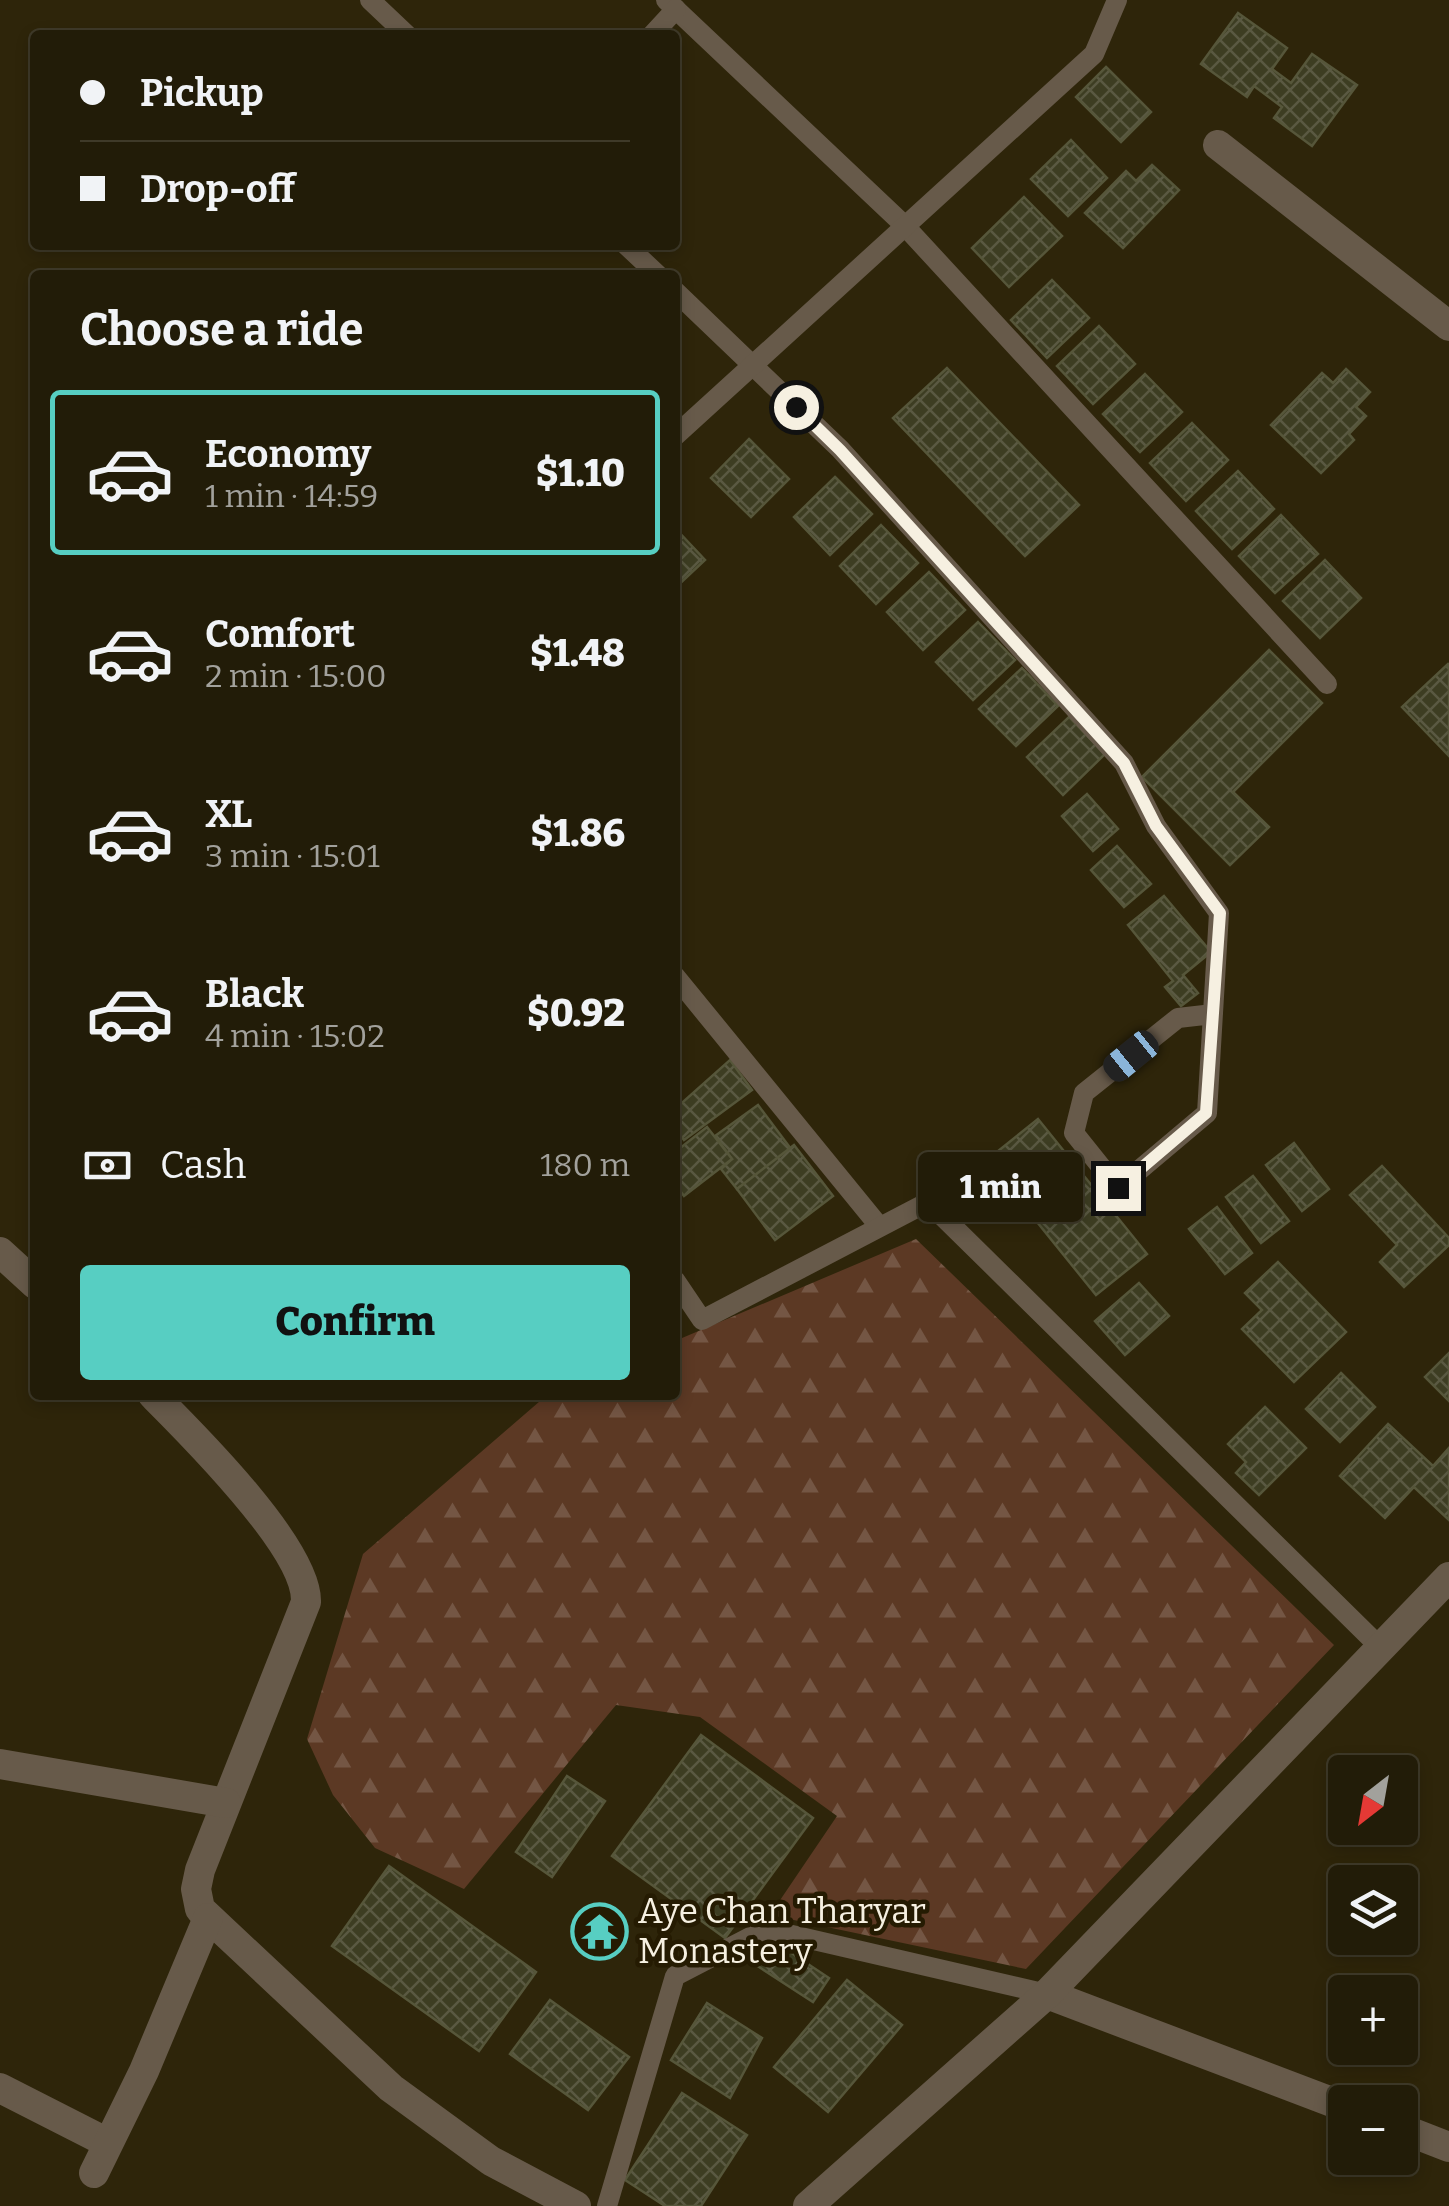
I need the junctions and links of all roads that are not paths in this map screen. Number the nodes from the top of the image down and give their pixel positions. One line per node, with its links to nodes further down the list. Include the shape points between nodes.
1 (370, 0): 4 (lane)
2 (1117, 0): 7 (lane, via 1094,54)
3 (671, 4): 5 (lane); 7 (lane)
4 (402, 30)
5 (655, 30)
6 (1218, 145): 11 (street)
7 (903, 224): 12 (lane); 14 (lane)
8 (631, 250): 9 (lane)
9 (653, 270)
10 (680, 296): 12 (lane)
11 (1449, 326)
12 (752, 364): 13 (lane); 16 (lane, via 840,450 1124,763 1156,826 1220,913)
13 (680, 431)
14 (1327, 684)
15 (680, 982): 17 (lane)
16 (1213, 1014): 16 (lane, via 1206,1113 1118,1188 1074,1132 1084,1093 1178,1018)
17 (879, 1226): 20 (lane, via 702,1320); 23 (lane, via 928,1202)
18 (0, 1252): 19 (street)
19 (30, 1279)
20 (680, 1287)
21 (158, 1400): 25 (street, via 213,1454 307,1585)
22 (1449, 1578): 23 (street)
23 (1383, 1650): 27 (street)
24 (0, 1764): 25 (street)
25 (226, 1803): 26 (street, via 196,1889)
26 (208, 1918): 31 (street); 34 (street, via 390,2088 491,2161)
27 (1046, 1994): 29 (street); 35 (lane, via 766,1929 711,1954 675,1976); 36 (street)
28 (0, 2088): 31 (street)
29 (1328, 2102)
30 (1418, 2135): 32 (street)
31 (108, 2143): 33 (street)
32 (1449, 2147)
33 (94, 2173)
34 (576, 2206)
35 (607, 2206)
36 (808, 2206)

